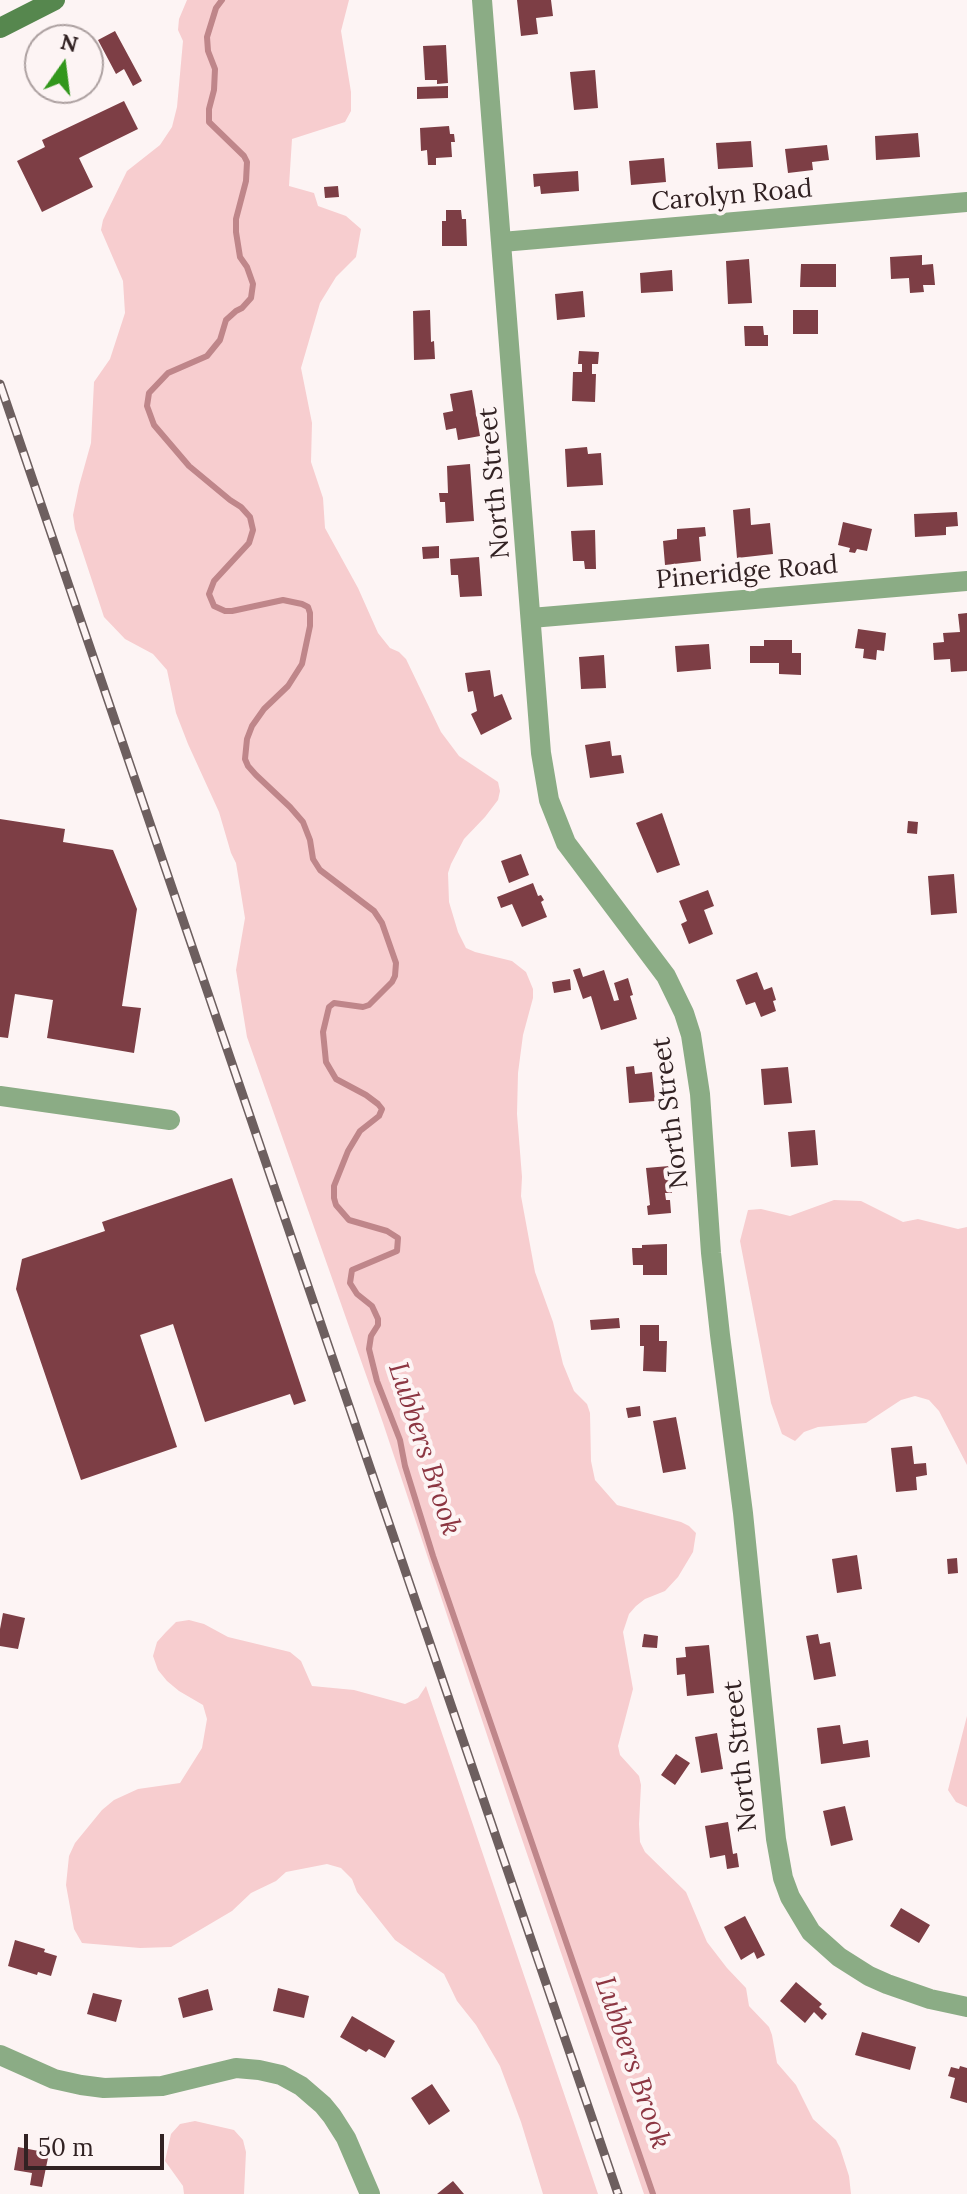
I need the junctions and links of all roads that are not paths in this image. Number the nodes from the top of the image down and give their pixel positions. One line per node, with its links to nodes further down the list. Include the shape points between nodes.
1 (55, 0): 3 (main road)
2 (482, 0): 5 (street, North Street)
3 (0, 28)
4 (967, 202): 5 (street, Carolyn Road)
5 (502, 242): 7 (street, North Street)
6 (967, 581): 7 (street, Pineridge Road)
7 (531, 618): 10 (street, North Street, via 541,753 557,823 566,843 666,976 691,1035 718,1321 783,1878 811,1932 839,1957 887,1984)
8 (0, 1096): 9 (street)
9 (170, 1120)
10 (967, 2007)
11 (0, 2055): 12 (street, via 54,2079 104,2088 162,2086 236,2068 281,2075 332,2116)
12 (370, 2194)

